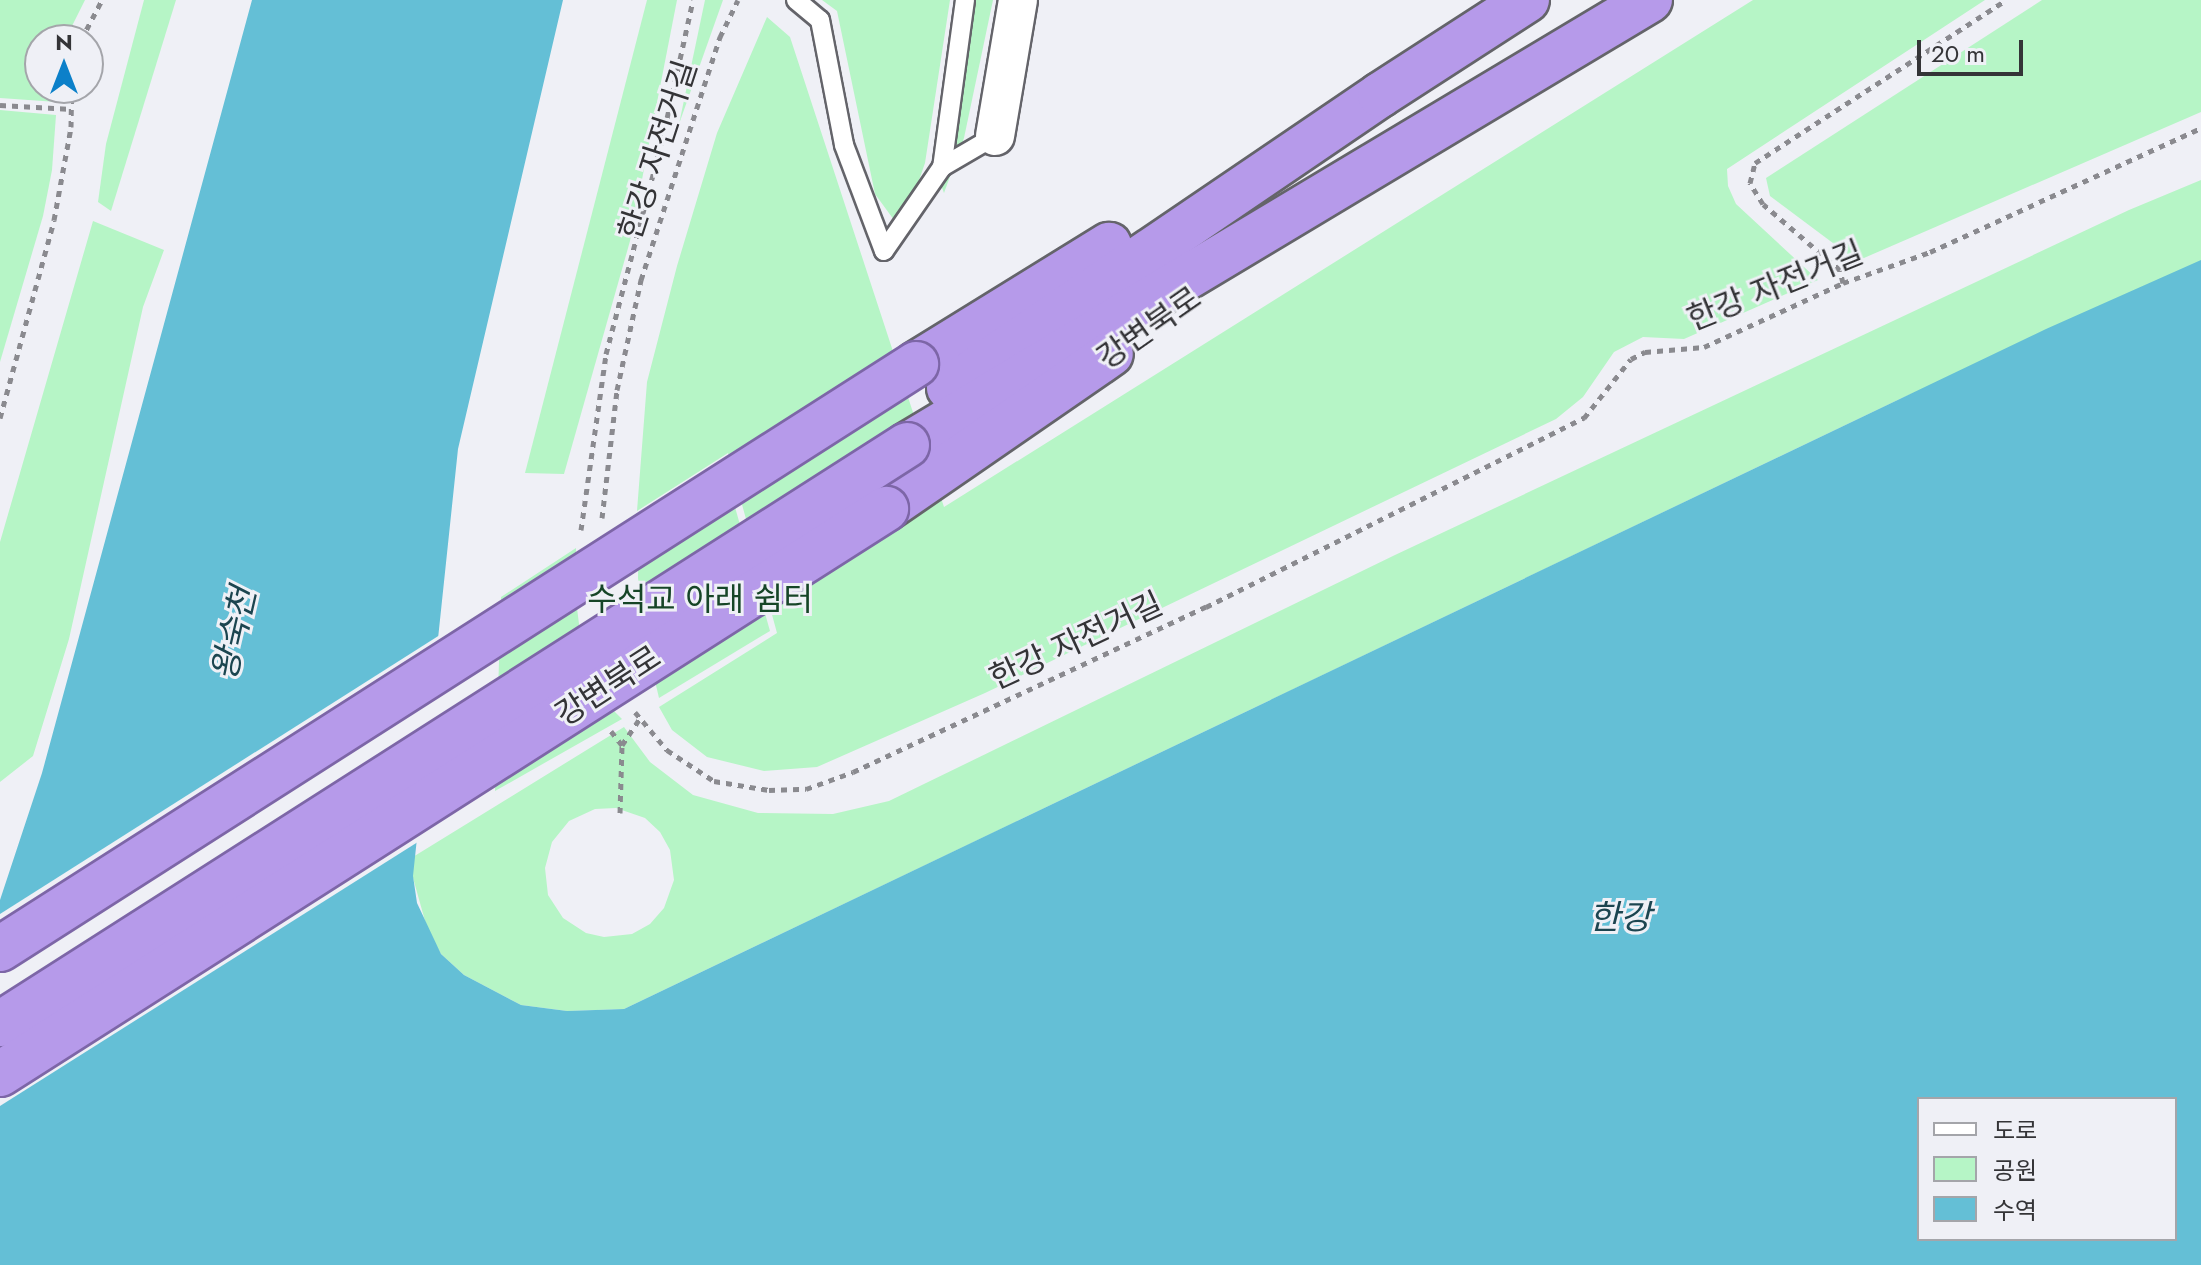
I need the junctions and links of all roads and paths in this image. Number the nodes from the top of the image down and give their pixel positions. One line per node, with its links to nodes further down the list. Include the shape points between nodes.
1 (102, 0): 10 (path)
2 (693, 0): 23 (path, via 606,354)
3 (738, 0): 22 (path, 한강 자전거길, via 720,37 641,280 617,390)
4 (796, 0): 18 (lane, via 820,20 844,145 884,251)
5 (965, 0): 18 (lane)
6 (1018, 0): 17 (street)
7 (1527, 0): 11 (highway, 강변북로)
8 (1650, 0): 15 (highway, 강변북로)
9 (2006, 0): 19 (path, via 1755,163 1750,183 1763,204 1840,270)
10 (89, 24)
11 (1380, 95): 21 (highway, 강변북로); 29 (highway, 강변북로, bridge, via 1164,211 916,364)
12 (72, 104): 14 (path)
13 (0, 105): 14 (path)
14 (72, 109): 20 (path, via 54,220)
15 (1447, 123): 21 (highway, 강변북로); 32 (highway, 강변북로, bridge, via 886,509)
16 (2201, 128): 19 (path, 한강 자전거길, via 1930,252)
17 (995, 136): 18 (lane)
18 (942, 167)
19 (1843, 283): 25 (path, 한강 자전거길, via 1704,347 1638,356 1584,418 1206,607 806,789 769,790 714,781 667,750)
20 (0, 418)
21 (900, 435): 30 (highway, 강변북로); 31 (highway, 강변북로, bridge)
22 (602, 525)
23 (580, 533)
24 (633, 708): 25 (path, 한강 자전거길)
25 (640, 718): 27 (path)
26 (608, 726): 27 (path)
27 (622, 745): 28 (path)
28 (620, 813)
29 (0, 949)
30 (0, 993)
31 (0, 1024)
32 (0, 1074)

